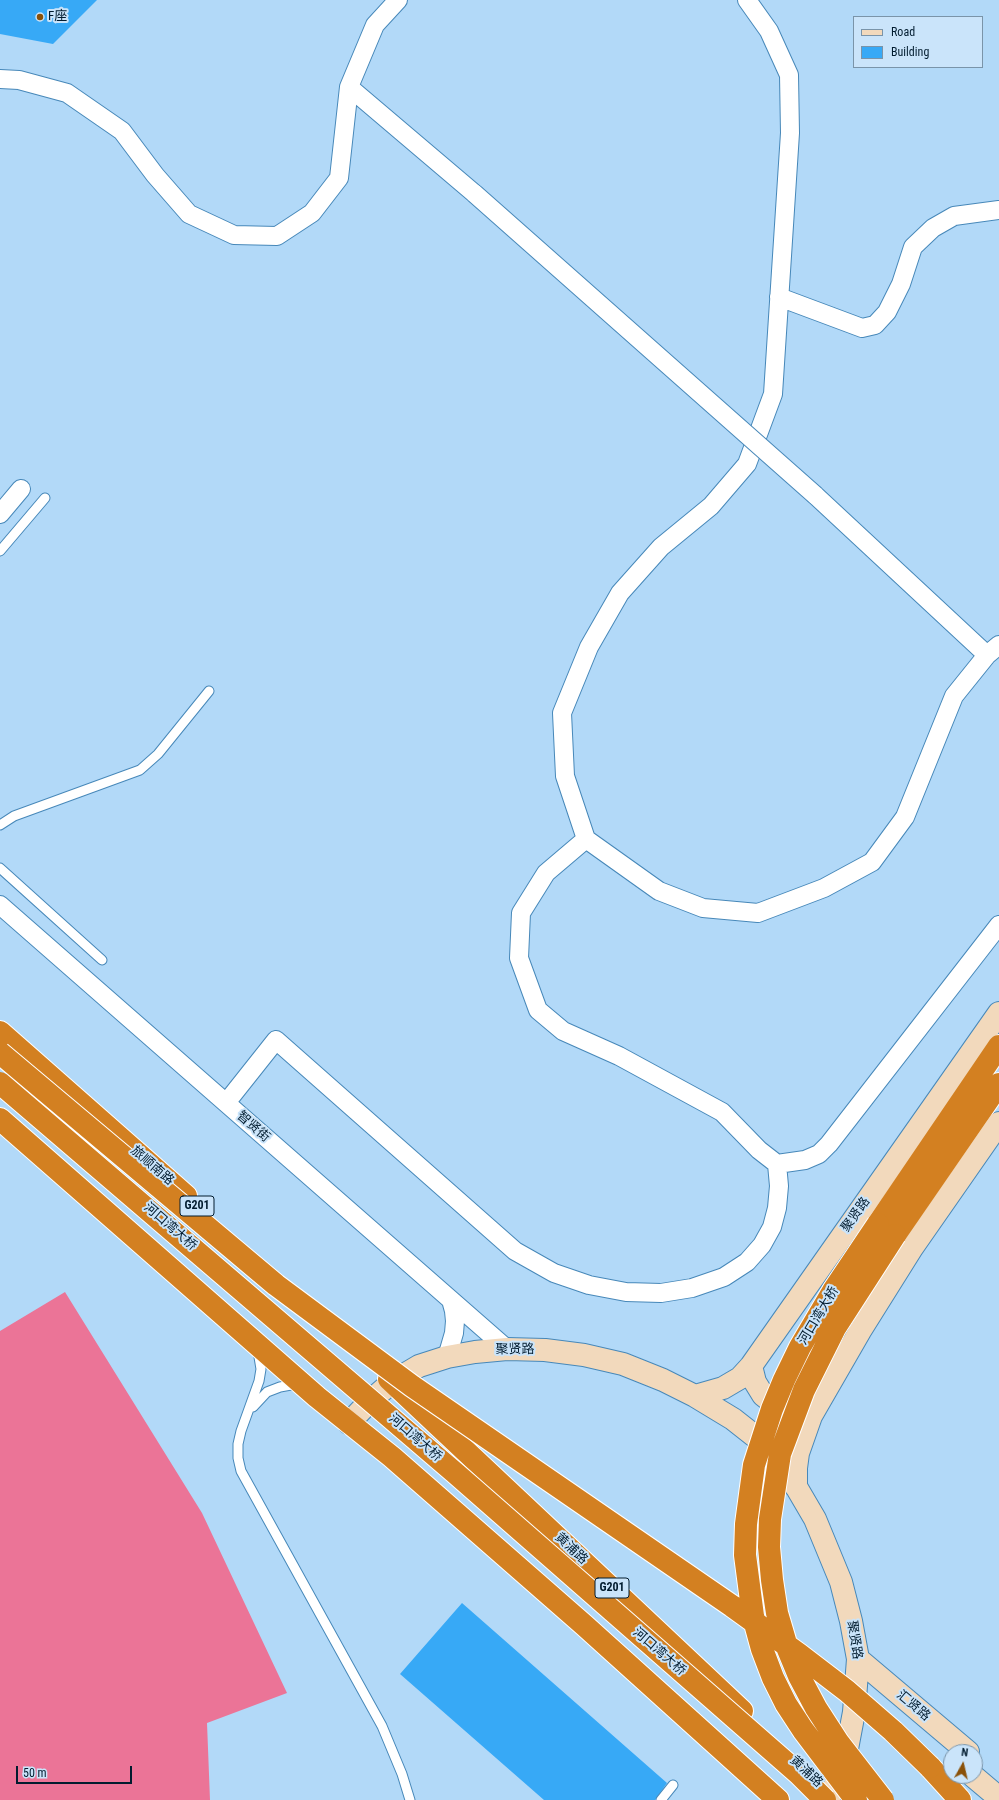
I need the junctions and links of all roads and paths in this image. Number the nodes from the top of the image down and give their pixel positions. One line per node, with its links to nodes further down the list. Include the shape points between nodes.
1 (398, 0): 4 (street, via 375,25)
2 (747, 0): 6 (street, via 769,31 789,75 790,133)
3 (0, 79): 4 (street, via 19,80 67,93 122,131 189,214 234,235 277,236 312,213 339,178)
4 (349, 87): 11 (street, bridge, via 475,194)
5 (999, 210): 6 (street, via 954,216 933,228 913,246 901,284 886,312 875,325 862,328)
6 (779, 297): 14 (street, via 773,394 747,464 711,506 661,547 620,593 589,647 562,712 565,776)
7 (21, 489): 9 (street)
8 (45, 498): 10 (lane)
9 (1, 510)
10 (0, 551)
11 (993, 650): 14 (street, via 954,696 905,817 872,862 824,888 758,914 703,908 659,891)
12 (209, 691): 13 (lane, via 158,754 140,770 14,816)
13 (0, 825)
14 (586, 840): 28 (street, via 546,873 521,913 519,958 538,1010 564,1031 619,1056 722,1112)
15 (0, 868): 18 (lane)
16 (0, 905): 25 (street, 智贤街)
17 (999, 925): 28 (street, via 829,1144 818,1154 805,1160)
18 (102, 960)
19 (999, 1013): 34 (main road, 聚贤路)
20 (0, 1032): 35 (highway, 旅顺南路 / G201)
21 (998, 1047): 29 (highway, 河口湾大桥)
22 (0, 1053): 56 (highway, 河口湾大桥, bridge, via 206,1228 327,1324 412,1386 732,1606 847,1691 893,1731)
23 (0, 1082): 50 (highway, 河口湾大桥, bridge)
24 (999, 1084): 29 (highway, 河口湾大桥)
25 (226, 1103): 28 (street, via 276,1040 515,1251 554,1273 589,1285 626,1292 661,1293 692,1288 724,1277 747,1262 762,1245 772,1227 779,1186); 30 (street, 智贤街)
26 (0, 1119): 31 (highway)
27 (999, 1122): 39 (main road, via 908,1255)
28 (777, 1164)
29 (886, 1230): 54 (highway, 河口湾大桥, bridge, via 820,1312 784,1380 754,1465 746,1524 746,1555 753,1616 773,1678 803,1730); 55 (highway, 河口湾大桥, bridge, via 804,1390 780,1454 770,1519 769,1547 777,1613 799,1676 838,1742)
30 (451, 1300): 32 (street, 智贤街); 33 (street, via 455,1321)
31 (253, 1341): 36 (highway); 38 (lane, via 260,1354 261,1369 260,1381)
32 (507, 1349): 33 (main road, 聚贤路); 37 (main road, 聚贤路, via 544,1350 590,1356 623,1364)
33 (447, 1357): 35 (main road, 聚贤路, via 419,1366)
34 (751, 1366): 37 (main road, 聚贤路, via 740,1378 723,1388); 39 (main road, via 755,1382 777,1406 791,1413)
35 (392, 1382): 40 (main road, 聚贤路, via 368,1402); 50 (highway, 黄浦路 / G201)
36 (307, 1388): 38 (lane, via 291,1385 267,1392); 40 (highway)
37 (695, 1396): 41 (main road, 聚贤路, via 733,1419 766,1446 784,1466)
38 (247, 1415): 51 (lane, via 238,1444 241,1471 382,1726)
39 (811, 1416): 41 (main road, via 798,1453)
40 (349, 1423): 53 (highway, via 584,1625)
41 (796, 1487): 42 (main road, 聚贤路, via 815,1519 841,1582 851,1621)
42 (858, 1669): 43 (main road, 汇贤路); 44 (main road, 汇贤路); 50 (main road, 聚贤路, via 847,1749)
43 (957, 1744)
44 (943, 1749)
45 (983, 1765): 46 (main road)
46 (999, 1778)
47 (982, 1784): 49 (main road)
48 (673, 1785): 52 (lane)
49 (999, 1798)
50 (830, 1799)
51 (410, 1800)
52 (661, 1800)
53 (778, 1800)
54 (856, 1800)
55 (883, 1800)
56 (960, 1800)

